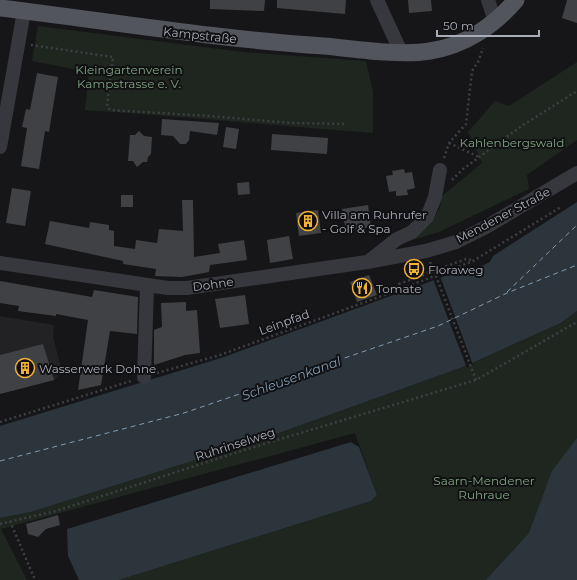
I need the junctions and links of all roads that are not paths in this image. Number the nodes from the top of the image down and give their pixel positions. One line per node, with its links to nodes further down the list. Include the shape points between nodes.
1 (377, 0): 7 (street)
2 (488, 0): 6 (street)
3 (516, 0): 6 (main road, Kampstraße, via 505,14)
4 (0, 8): 5 (main road, Kampstraße)
5 (24, 11): 7 (main road, Kampstraße, via 162,31 274,43); 8 (street)
6 (495, 21): 7 (main road, Kampstraße, via 464,41 447,47 429,51)
7 (401, 52)
8 (0, 147)
9 (440, 170): 12 (street, via 435,197 427,217 412,232 397,239)
10 (577, 173): 11 (street, Mendener Straße, via 486,227 456,242)
11 (426, 252): 12 (street, Dohne)
12 (367, 262): 14 (street, Dohne, via 187,288)
13 (0, 263): 14 (street, Dohne)
14 (147, 286): 15 (street)
15 (144, 377)

